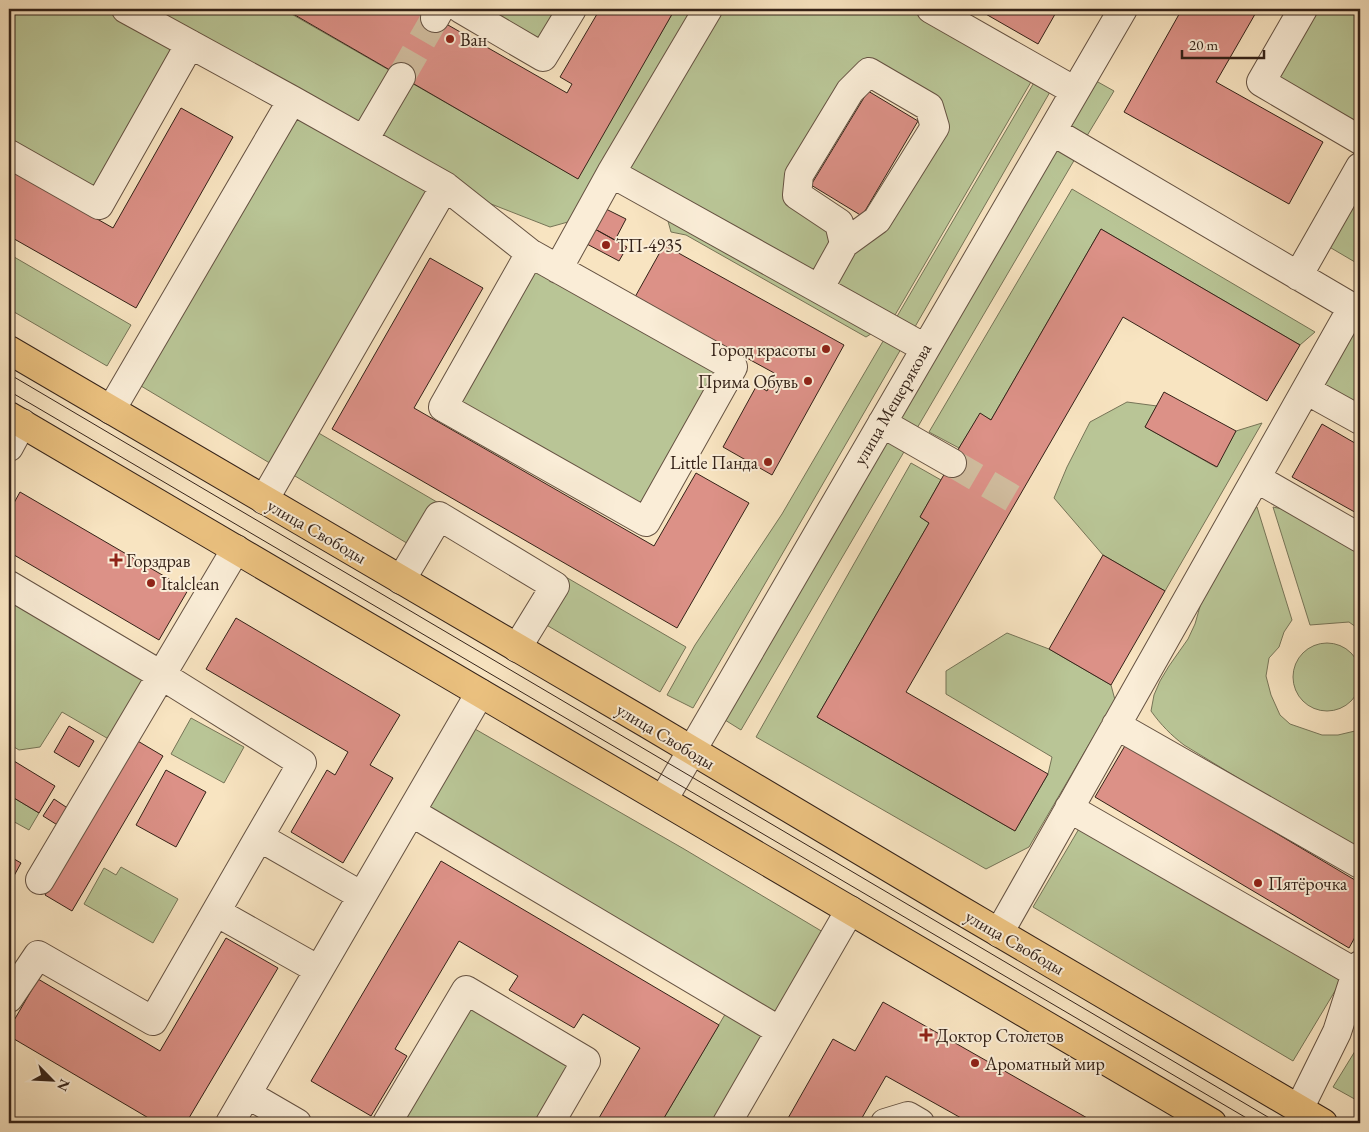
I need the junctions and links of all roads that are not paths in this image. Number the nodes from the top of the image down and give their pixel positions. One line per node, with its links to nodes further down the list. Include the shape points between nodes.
1 (126, 9): 8 (street)
2 (461, 9): 3 (street, via 543,57)
3 (572, 9)
4 (708, 9): 18 (street)
5 (931, 9): 11 (street)
6 (1123, 9): 11 (street, улица Мещерякова)
7 (1302, 9): 15 (street, via 1261,82)
8 (160, 17): 9 (street)
9 (190, 44): 12 (street); 16 (street, via 99,205)
10 (401, 77): 14 (street)
11 (1074, 92): 13 (street, улица Мещерякова)
12 (292, 100): 14 (street); 29 (street)
13 (1052, 131): 23 (street); 26 (street, улица Мещерякова)
14 (364, 140): 19 (street)
15 (1360, 140)
16 (9, 154)
17 (1360, 167): 23 (street)
18 (610, 173): 22 (street); 24 (street)
19 (445, 186): 21 (street); 36 (street)
20 (844, 244): 20 (street, via 877,220 935,127 929,107 869,72 850,91 799,175 797,195 839,223); 24 (street)
21 (530, 253): 22 (street); 22 (street, via 443,407 646,522 733,367)
22 (558, 269)
23 (1298, 276): 25 (street)
24 (819, 289): 26 (street)
25 (1356, 310): 28 (street)
26 (925, 348): 32 (street, улица Мещерякова)
27 (9, 350): 29 (main road, улица Свободы)
28 (1306, 390): 31 (street); 35 (street)
29 (111, 410): 36 (main road, улица Свободы)
30 (15, 420): 33 (street); 38 (main road)
31 (1360, 420)
32 (882, 422): 34 (street); 45 (street, улица Мещерякова)
33 (9, 447)
34 (952, 463)
35 (1256, 478): 37 (street); 44 (street)
36 (264, 500): 39 (main road, улица Свободы)
37 (1360, 538)
38 (236, 549): 42 (street); 43 (main road)
39 (400, 580): 41 (main road, улица Свободы); 41 (street, via 439,516 555,586)
40 (9, 585): 42 (street)
41 (517, 648): 45 (main road, улица Свободы)
42 (161, 675): 49 (street, via 302,763); 51 (street)
43 (480, 693): 46 (main road); 48 (street)
44 (1116, 725): 47 (street); 50 (street)
45 (691, 750): 46 (street, улица Мещерякова); 55 (main road, улица Свободы)
46 (662, 800): 53 (main road)
47 (1069, 808): 55 (street); 56 (street)
48 (411, 812): 52 (street); 59 (street)
49 (259, 837): 52 (street); 54 (street)
50 (1360, 864)
51 (40, 880)
52 (362, 896): 57 (street)
53 (850, 910): 59 (street); 63 (main road)
54 (216, 912): 57 (street); 58 (street, via 153,1021 38,955)
55 (999, 933): 61 (main road, улица Свободы)
56 (1358, 969): 61 (street, via 1337,1032)
57 (319, 970): 60 (street)
58 (9, 998)
59 (780, 1031): 62 (street)
60 (247, 1094): 64 (street); 65 (street)
61 (1299, 1109): 70 (main road, улица Свободы)
62 (738, 1119)
63 (1201, 1120)
64 (230, 1123)
65 (297, 1123)
66 (387, 1123): 67 (street, via 466,990 586,1061)
67 (550, 1123)
68 (885, 1123): 69 (street, via 908,1116)
69 (920, 1123)
70 (1323, 1123)

